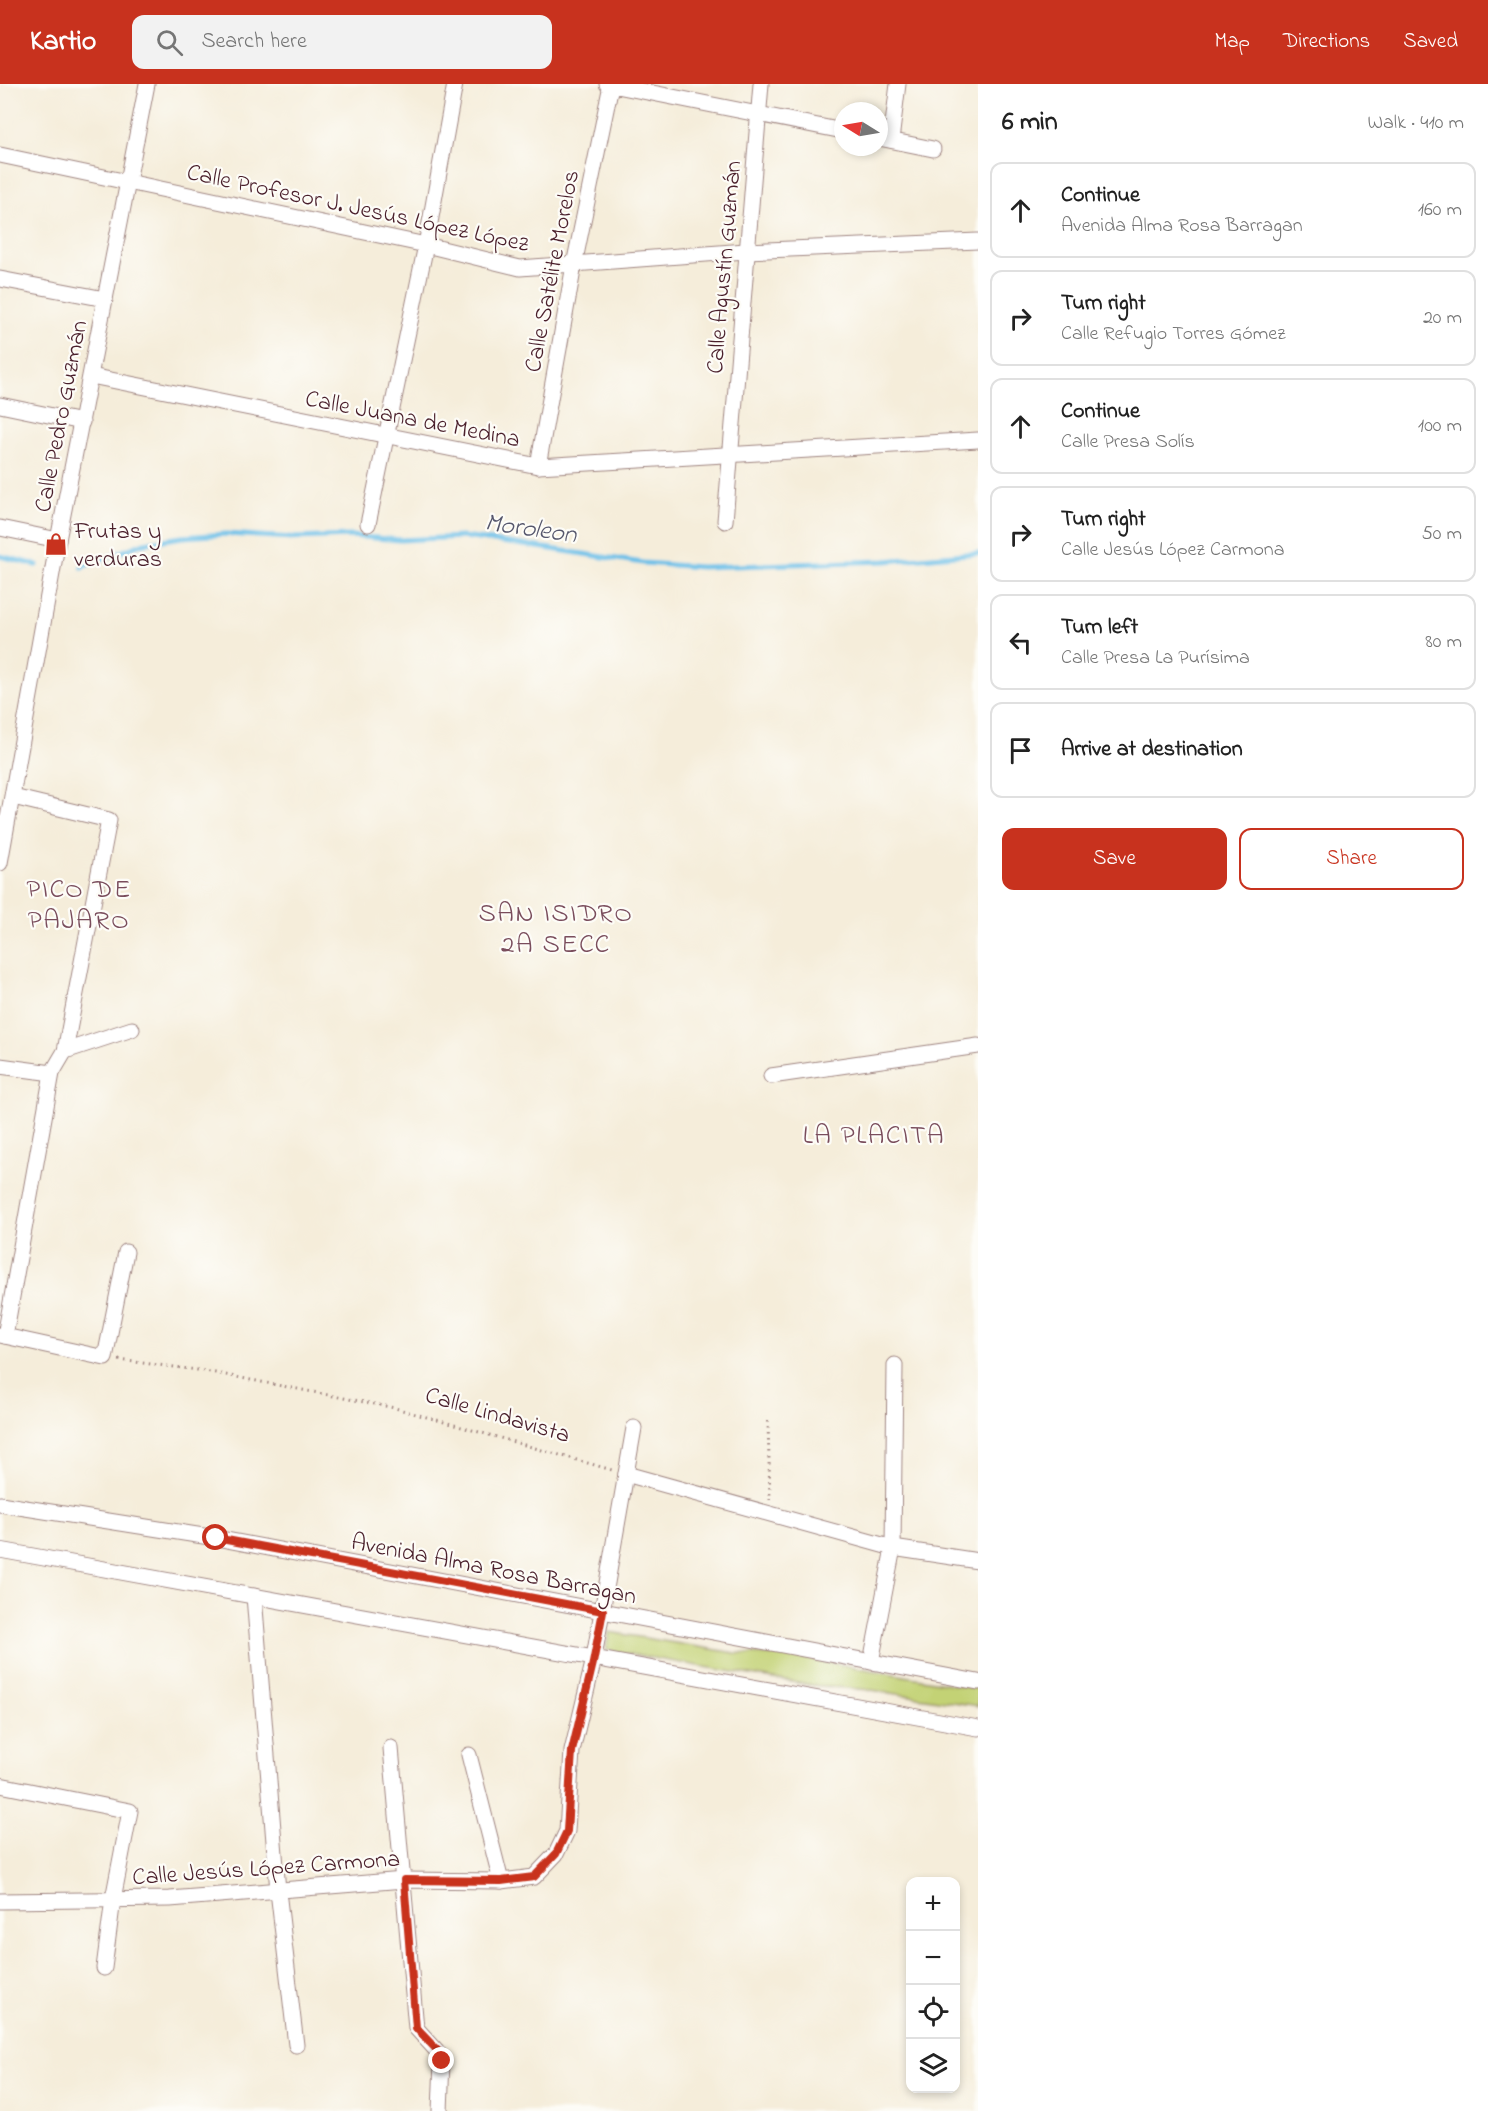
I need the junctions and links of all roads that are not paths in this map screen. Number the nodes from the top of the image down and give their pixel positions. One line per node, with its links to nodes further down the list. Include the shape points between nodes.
1 (147, 84): 12 (street, Calle Pedro Guzmán)
2 (455, 84): 14 (street)
3 (609, 84): 6 (street); 16 (street, Calle Satélite Morelos)
4 (761, 84): 6 (street, Calle Agustín Guzmán)
5 (898, 84): 7 (street)
6 (758, 115): 8 (street); 15 (street, Calle Agustín Guzmán)
7 (888, 126)
8 (834, 129)
9 (888, 140): 10 (street)
10 (933, 149)
11 (0, 154): 12 (street, Calle Profesor J. Jesús López López)
12 (127, 181): 14 (street, Calle Profesor J. Jesús López López); 18 (street, Calle Pedro Guzmán)
13 (978, 241): 15 (street, Calle Profesor J. Jesús López López)
14 (426, 245): 16 (street, Calle Profesor J. Jesús López López, via 520,268); 22 (street)
15 (746, 251): 16 (street, Calle Profesor J. Jesús López López); 24 (street, Calle Agustín Guzmán)
16 (574, 265): 25 (street, Calle Satélite Morelos)
17 (0, 279): 18 (street)
18 (105, 299): 19 (street, Calle Pedro Guzmán)
19 (91, 376): 21 (street, Calle Pedro Guzmán); 22 (street, Calle Juana de Medina)
20 (0, 405): 21 (street)
21 (82, 422): 29 (street, Calle Pedro Guzmán)
22 (386, 436): 25 (street, Calle Juana de Medina); 27 (street)
23 (978, 440): 24 (street, Calle Juana de Medina)
24 (730, 453): 25 (street, Calle Juana de Medina); 26 (street, Calle Agustín Guzmán)
25 (538, 466)
26 (725, 521)
27 (368, 524)
28 (0, 528): 29 (street)
29 (58, 540): 30 (street, Calle Pedro Guzmán)
30 (13, 797): 31 (street, Calle Pedro Guzmán); 34 (street, via 109,820)
31 (0, 863)
32 (132, 1029): 34 (street)
33 (978, 1046): 37 (street)
34 (65, 1051): 36 (street)
35 (0, 1066): 36 (street)
36 (52, 1073): 39 (street)
37 (771, 1076)
38 (126, 1252): 39 (street, via 105,1358)
39 (2, 1336)
40 (895, 1365): 44 (street)
41 (634, 1428): 42 (street)
42 (626, 1474): 44 (street); 48 (street)
43 (0, 1504): 48 (street, Avenida Alma Rosa Barragan, via 216,1538)
44 (893, 1548): 46 (street); 50 (street)
45 (0, 1550): 47 (street)
46 (978, 1561)
47 (254, 1596): 49 (street); 58 (street)
48 (603, 1611): 49 (street); 50 (street, Avenida Alma Rosa Barragan)
49 (594, 1658): 52 (street); 57 (street, Calle Jesús López Carmona, via 572,1751 567,1831 556,1854 534,1877)
50 (871, 1662): 51 (street, Avenida Alma Rosa Barragan)
51 (978, 1682)
52 (978, 1728)
53 (391, 1748): 56 (street)
54 (469, 1755): 57 (street)
55 (0, 1785): 59 (street, via 130,1811)
56 (404, 1880): 57 (street, Calle Jesús López Carmona); 58 (street, Calle Jesús López Carmona); 63 (street, via 416,2028 438,2051 442,2061)
57 (501, 1881)
58 (278, 1891): 59 (street, Calle Jesús López Carmona); 62 (street)
59 (113, 1899): 60 (street, Calle Jesús López Carmona); 61 (street)
60 (0, 1901)
61 (104, 1968)
62 (296, 2045)
63 (440, 2111)

